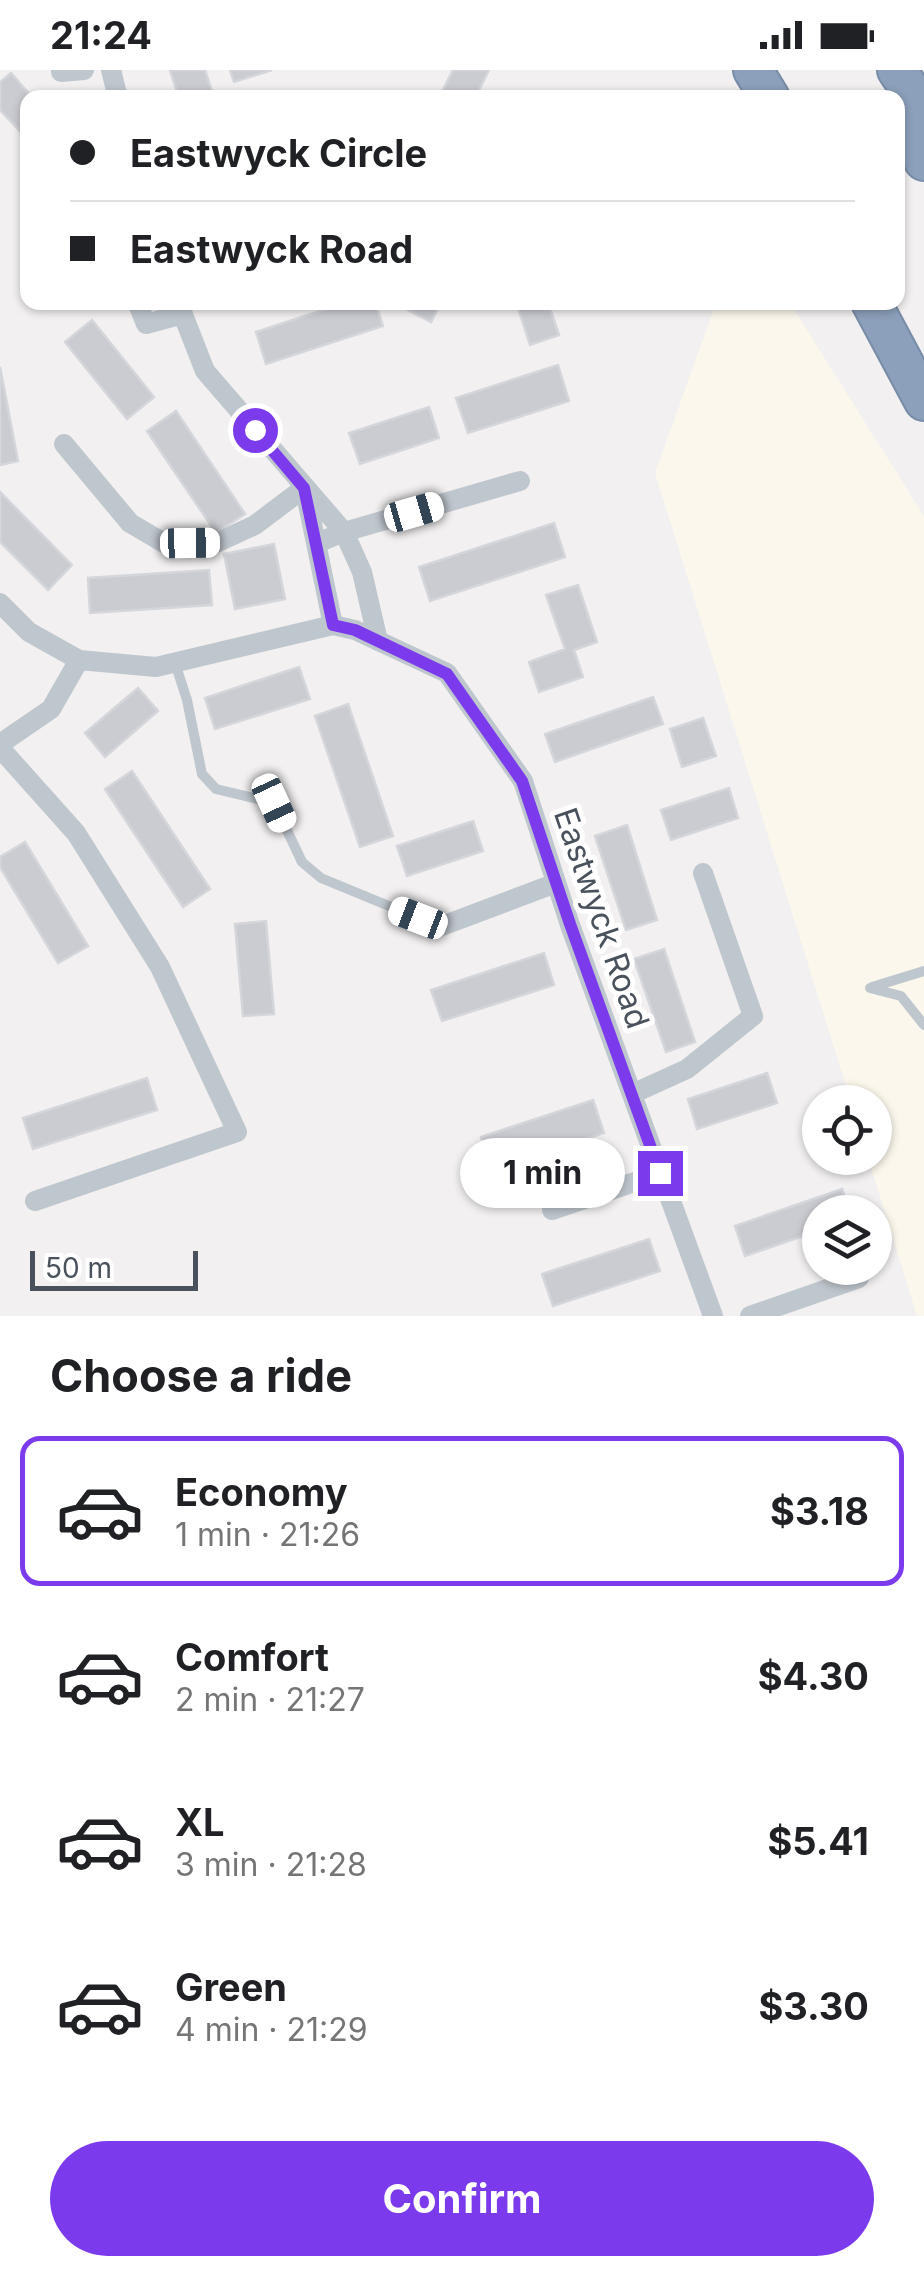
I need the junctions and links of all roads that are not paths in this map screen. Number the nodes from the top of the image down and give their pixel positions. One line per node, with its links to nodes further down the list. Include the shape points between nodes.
1 (61, 70): 2 (street)
2 (84, 70)
3 (896, 70): 4 (highway)
4 (924, 112)
5 (905, 129): 6 (highway)
6 (924, 161)
7 (140, 310): 8 (street, via 146,324)
8 (177, 310)
9 (182, 310): 16 (street, via 206,371)
10 (875, 310): 13 (highway)
11 (902, 310): 12 (highway)
12 (924, 346)
13 (924, 401)
14 (64, 444): 16 (street, via 130,522 164,543 216,543 255,525)
15 (520, 481): 17 (street)
16 (304, 488): 17 (street); 18 (street)
17 (344, 532): 18 (street); 21 (street, via 362,572)
18 (317, 544): 20 (street)
19 (0, 603): 22 (street, via 29,632)
20 (333, 625): 21 (street, Eastwyck Road); 23 (street)
21 (378, 641): 26 (street, Eastwyck Road, via 447,674 522,781)
22 (79, 660): 23 (street); 24 (street, via 51,709)
23 (174, 663): 27 (lane, via 202,774 216,790 274,803 302,862 322,878)
24 (0, 746): 32 (street, via 76,833 160,967 237,1132)
25 (703, 873): 30 (street, via 753,1016 686,1068)
26 (556, 883): 27 (street, via 434,929); 30 (street, Eastwyck Road)
27 (418, 918)
28 (924, 971): 29 (lane, via 870,988 901,996)
29 (924, 1025)
30 (632, 1094): 31 (street, Eastwyck Road)
31 (660, 1173): 33 (street); 35 (street, Eastwyck Road)
32 (35, 1201)
33 (552, 1210)
34 (839, 1285): 36 (street)
35 (713, 1316)
36 (750, 1316)

